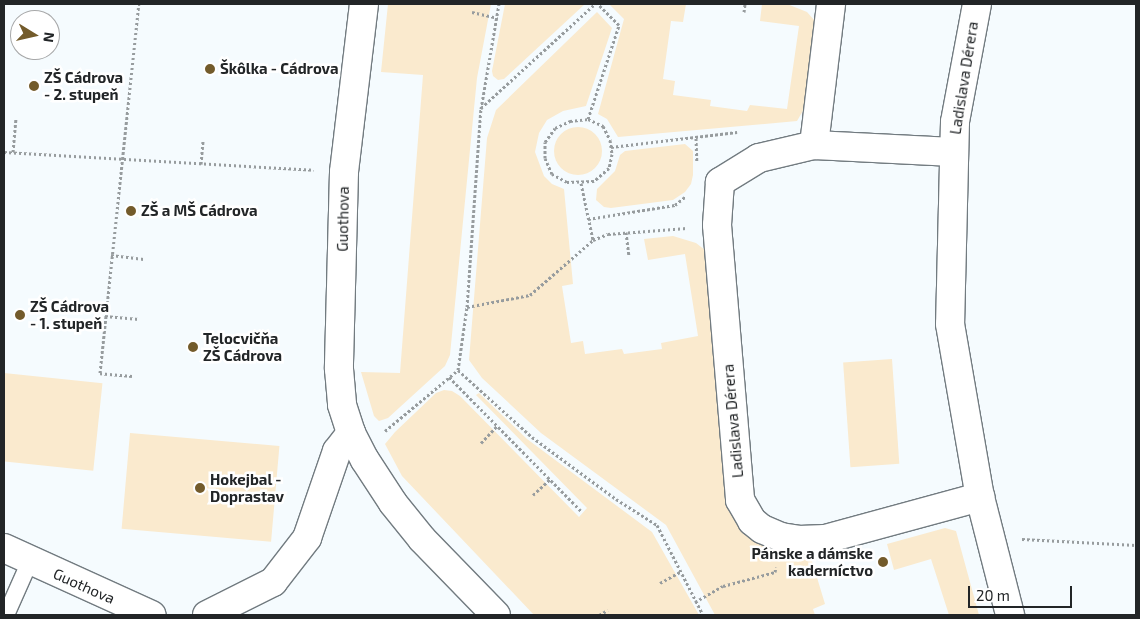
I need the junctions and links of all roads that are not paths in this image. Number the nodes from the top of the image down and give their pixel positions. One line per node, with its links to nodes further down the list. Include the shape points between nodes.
1 (364, 4): 6 (street, Guothova, via 344,172 340,369 342,405)
2 (831, 4): 4 (street)
3 (977, 4): 5 (street, Ladislava Dérera, via 955,122)
4 (814, 144): 5 (street, Ladislava Dérera); 7 (street, Ladislava Dérera, via 759,158 720,182 717,225 740,500 752,521 762,529 781,537 805,540 825,539)
5 (953, 152): 7 (street, Ladislava Dérera, via 950,324)
6 (351, 433): 11 (street, via 337,451 307,538 273,582); 12 (street, Guothova, via 380,484 406,520)
7 (980, 497): 13 (street, Ladislava Dérera)
8 (16, 555): 9 (lane); 10 (street, Guothova)
9 (6, 615)
10 (152, 615)
11 (207, 615)
12 (496, 615)
13 (1010, 615)

